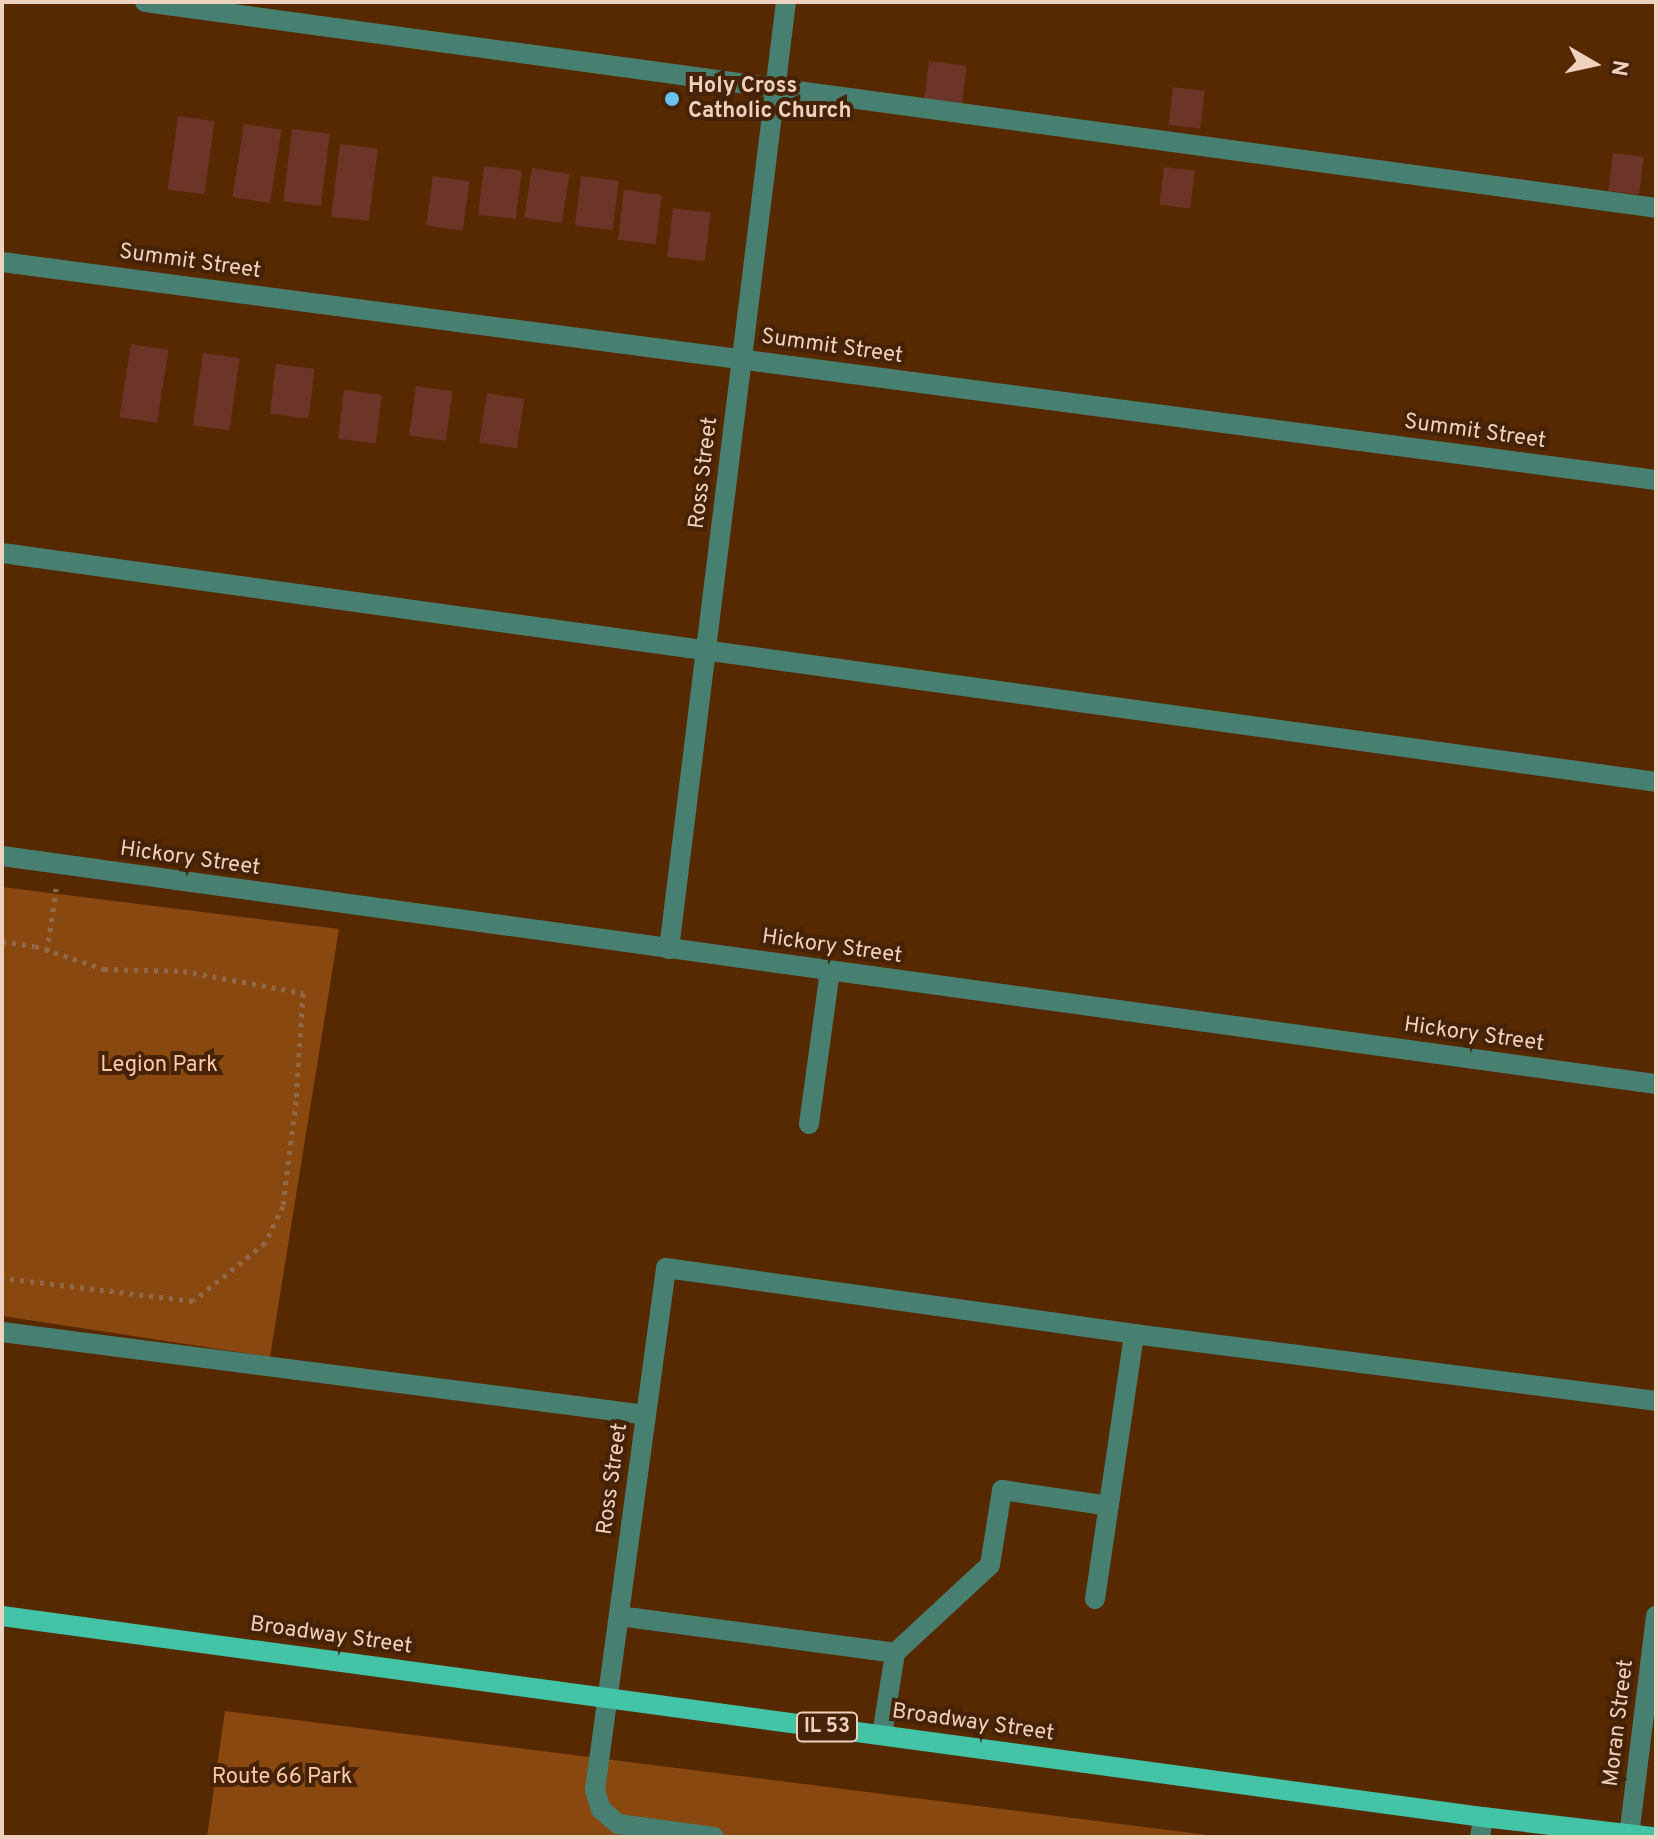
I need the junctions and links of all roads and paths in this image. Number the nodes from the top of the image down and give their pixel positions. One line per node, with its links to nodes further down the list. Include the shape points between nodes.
1 (145, 2): 3 (street)
2 (786, 2): 3 (street, Ross Street)
3 (775, 89): 4 (street); 6 (street, Ross Street)
4 (1656, 208)
5 (2, 262): 6 (street, Summit Street)
6 (742, 359): 7 (street, Summit Street); 9 (street, Ross Street)
7 (1656, 480)
8 (2, 553): 9 (street)
9 (706, 649): 10 (street); 14 (street, Ross Street)
10 (1656, 782)
11 (2, 856): 12 (street, Hickory Street)
12 (58, 864): 14 (street, Hickory Street); 15 (path)
13 (3, 942): 15 (path)
14 (669, 949): 16 (street, Hickory Street)
15 (47, 951): 19 (path, via 104,969 183,971 303,993 283,1206 265,1243 193,1301)
16 (830, 971): 17 (street, Hickory Street); 18 (street)
17 (1656, 1084)
18 (809, 1124)
19 (2, 1278)
20 (2, 1332): 23 (street)
21 (1134, 1334): 22 (street); 23 (street, Ross Street, via 666,1268); 24 (street)
22 (1656, 1401)
23 (646, 1415): 27 (street, Ross Street)
24 (1109, 1506): 25 (street); 29 (street, via 1002,1490 990,1565)
25 (1095, 1599)
26 (2, 1616): 30 (main road, Broadway Street / IL 53)
27 (619, 1616): 29 (street); 30 (street, Ross Street)
28 (1656, 1616): 33 (street, Moran Street)
29 (895, 1653): 31 (street)
30 (608, 1697): 31 (main road, Broadway Street / IL 53); 34 (street, Ross Street, via 595,1790 601,1809 618,1824)
31 (882, 1735): 32 (main road, Broadway Street / IL 53)
32 (1481, 1827): 33 (main road, Broadway Street / IL 53)
33 (1629, 1836): 35 (main road, Broadway Street / IL 53)
34 (714, 1837)
35 (1652, 1837)

